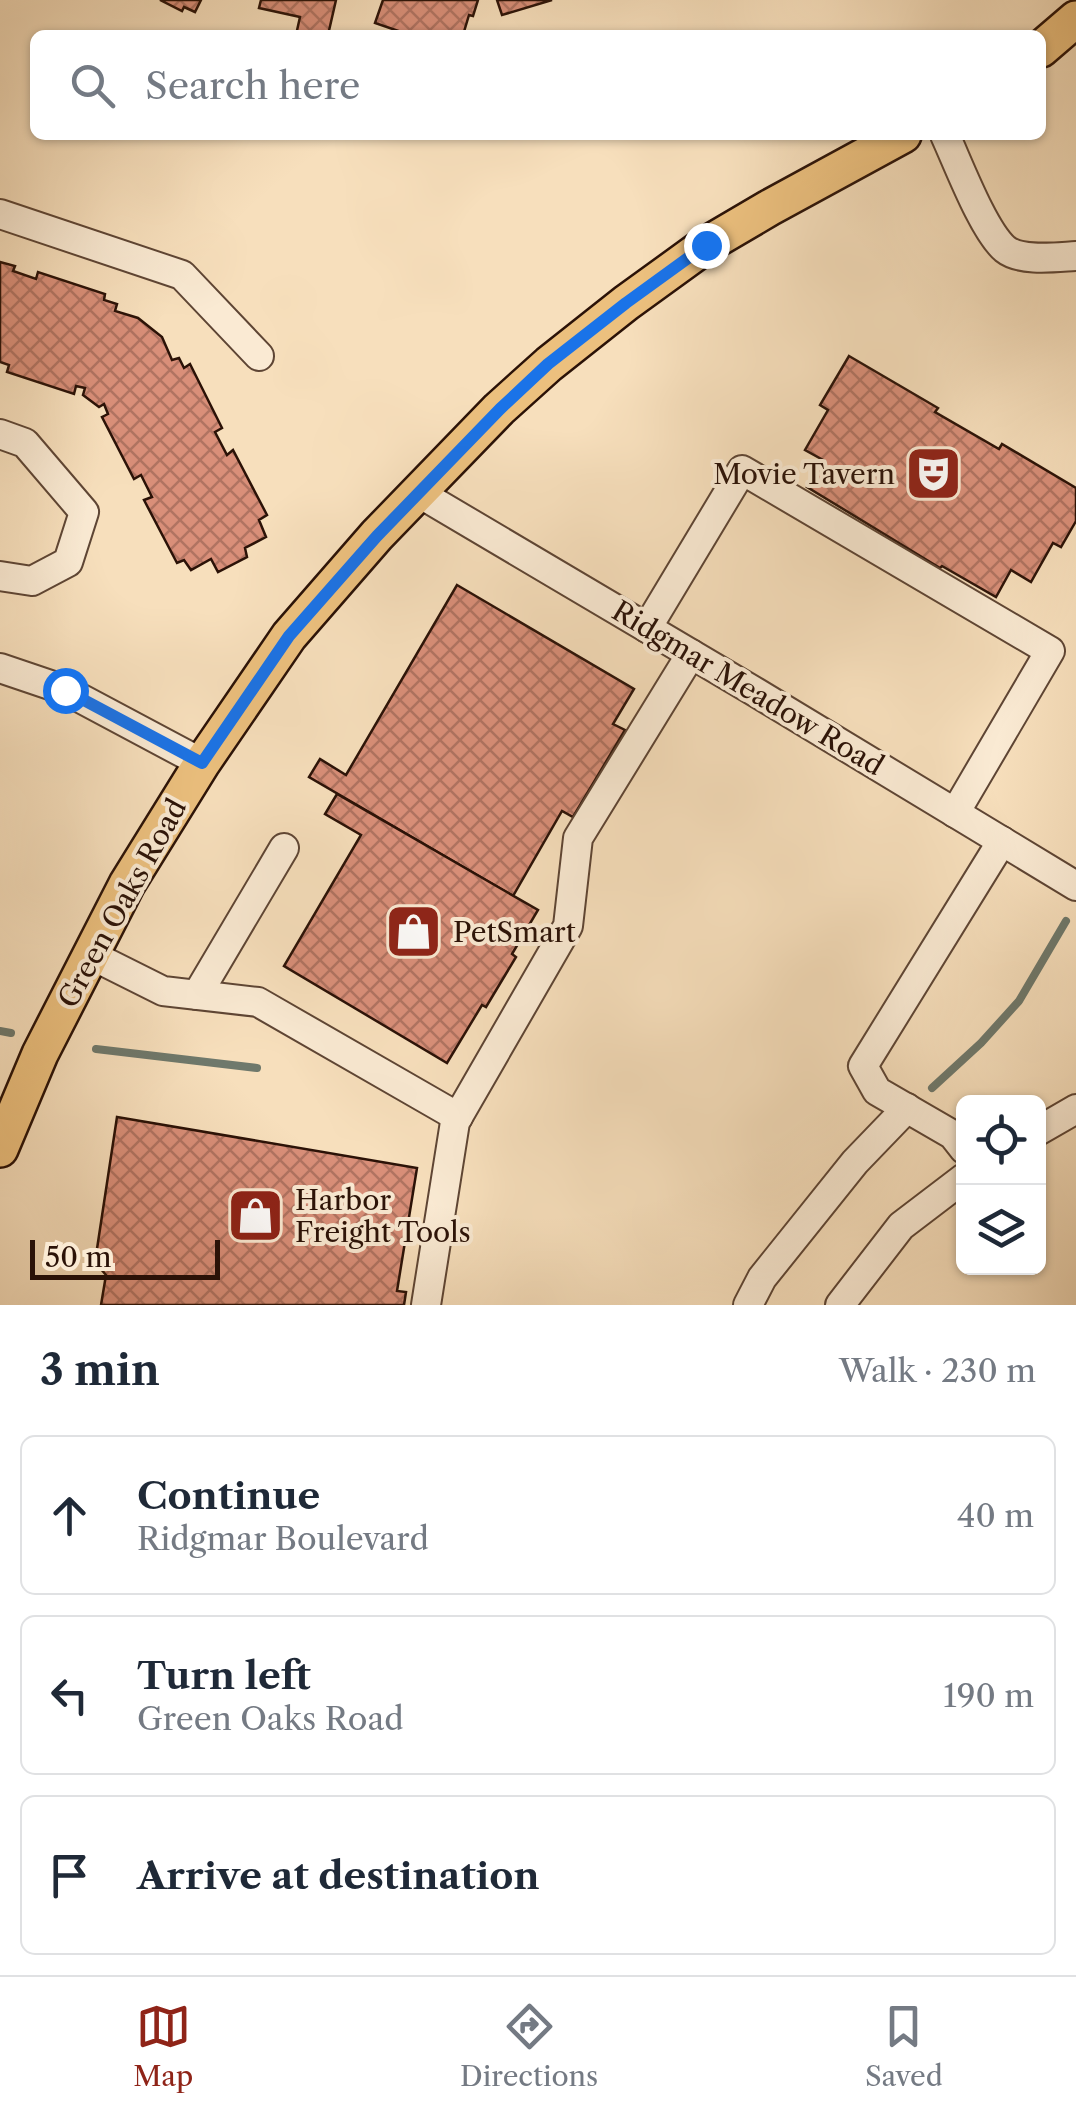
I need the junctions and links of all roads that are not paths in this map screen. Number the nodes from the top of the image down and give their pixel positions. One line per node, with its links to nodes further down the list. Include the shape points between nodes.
1 (1076, 19): 2 (main road)
2 (1046, 45)
3 (895, 140): 9 (main road, Green Oaks Road, via 706,245 626,303 548,364)
4 (947, 140): 6 (street, via 985,222 1007,250 1040,258)
5 (0, 214): 7 (street, via 182,275)
6 (1076, 256)
7 (259, 356)
8 (0, 434): 10 (street, via 24,443 84,512 68,562 32,581)
9 (418, 493): 11 (street, Ridgmar Meadow Road); 14 (main road, Green Oaks Road, via 289,636)
10 (0, 576)
11 (647, 628): 12 (street, Ridgmar Meadow Road); 15 (street, via 742,470 1033,641 1050,652)
12 (691, 654): 15 (street, Ridgmar Meadow Road); 23 (street, via 578,838 568,926)
13 (0, 668): 14 (street, via 65,690)
14 (202, 763): 19 (main road, Green Oaks Road)
15 (955, 812): 16 (street, Ridgmar Meadow Road)
16 (1002, 841): 18 (street, Ridgmar Meadow Road); 21 (street, via 863,1066 876,1091)
17 (284, 848): 20 (street)
18 (1076, 886)
19 (91, 955): 20 (street, via 163,992); 26 (main road, Green Oaks Road)
20 (197, 995): 23 (street, via 258,1002)
21 (907, 1108): 25 (street); 29 (street, via 855,1162)
22 (1076, 1109): 24 (street)
23 (458, 1117): 28 (street)
24 (1046, 1126)
25 (956, 1138)
26 (0, 1149)
27 (956, 1184): 30 (street, via 901,1226)
28 (426, 1305)
29 (748, 1305)
30 (840, 1305)

